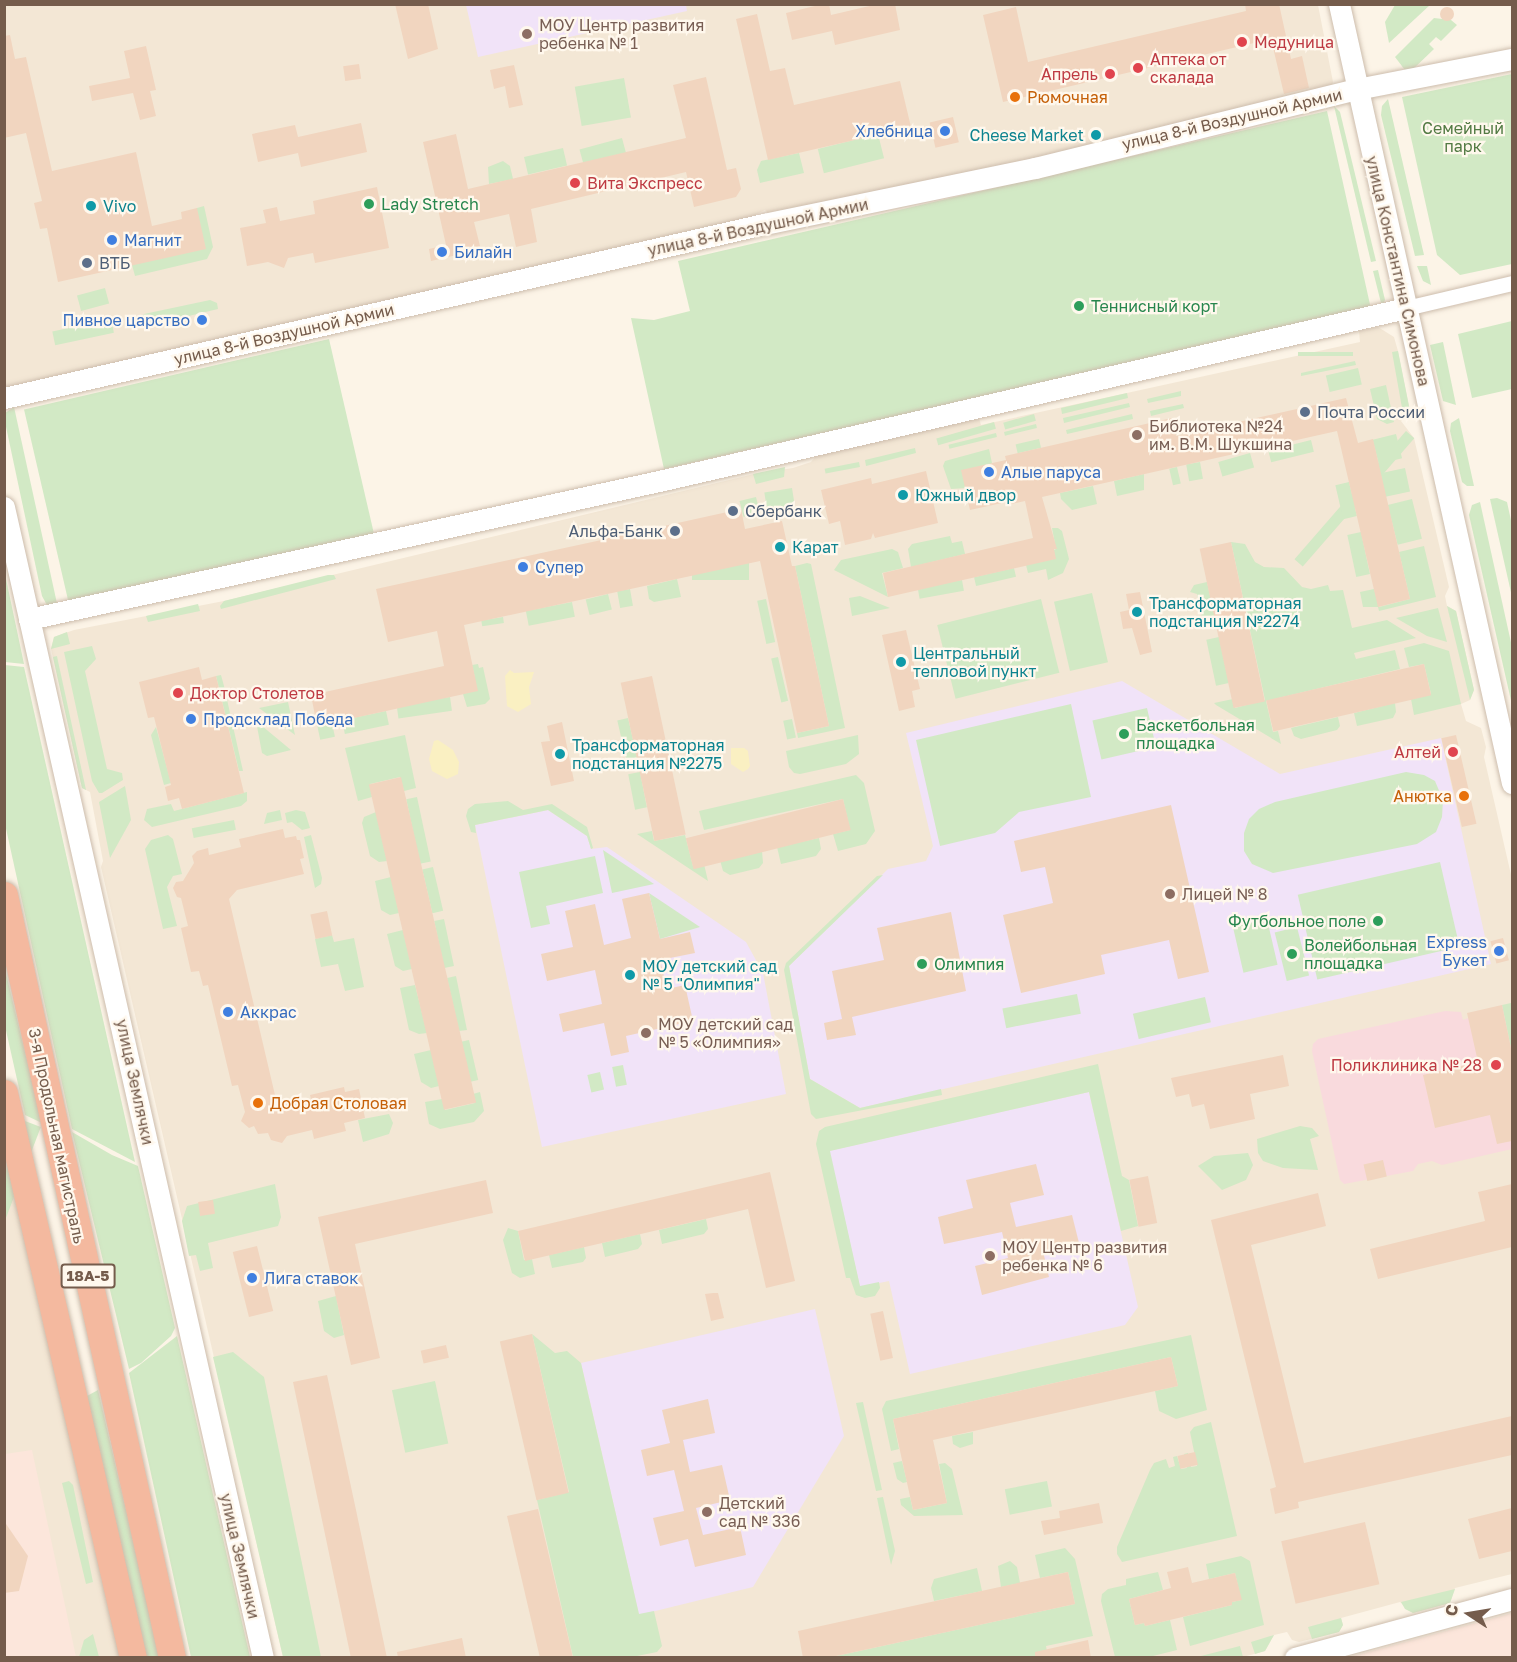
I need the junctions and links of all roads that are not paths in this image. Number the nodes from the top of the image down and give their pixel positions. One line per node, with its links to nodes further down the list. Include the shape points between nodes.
1 (1339, 4): 3 (street, улица Константина Симонова)
2 (1512, 59): 3 (street, улица 8-й Воздушной Армии)
3 (1357, 89): 5 (street, улица Константина Симонова); 6 (street, улица 8-й Воздушной Армии, via 1025,170 764,224)
4 (1512, 283): 5 (street)
5 (1406, 308): 8 (street, via 657,481); 9 (street, улица Константина Симонова)
6 (4, 398)
7 (4, 507): 8 (street, улица Землячки)
8 (29, 619): 15 (street, улица Землячки)
9 (1512, 783)
10 (4, 895): 14 (highway, 3-я Продольная магистраль / 18А-5)
11 (4, 1093): 13 (highway, 18А-5)
12 (1512, 1599): 16 (street)
13 (133, 1658)
14 (172, 1658)
15 (263, 1658)
16 (1295, 1658)

